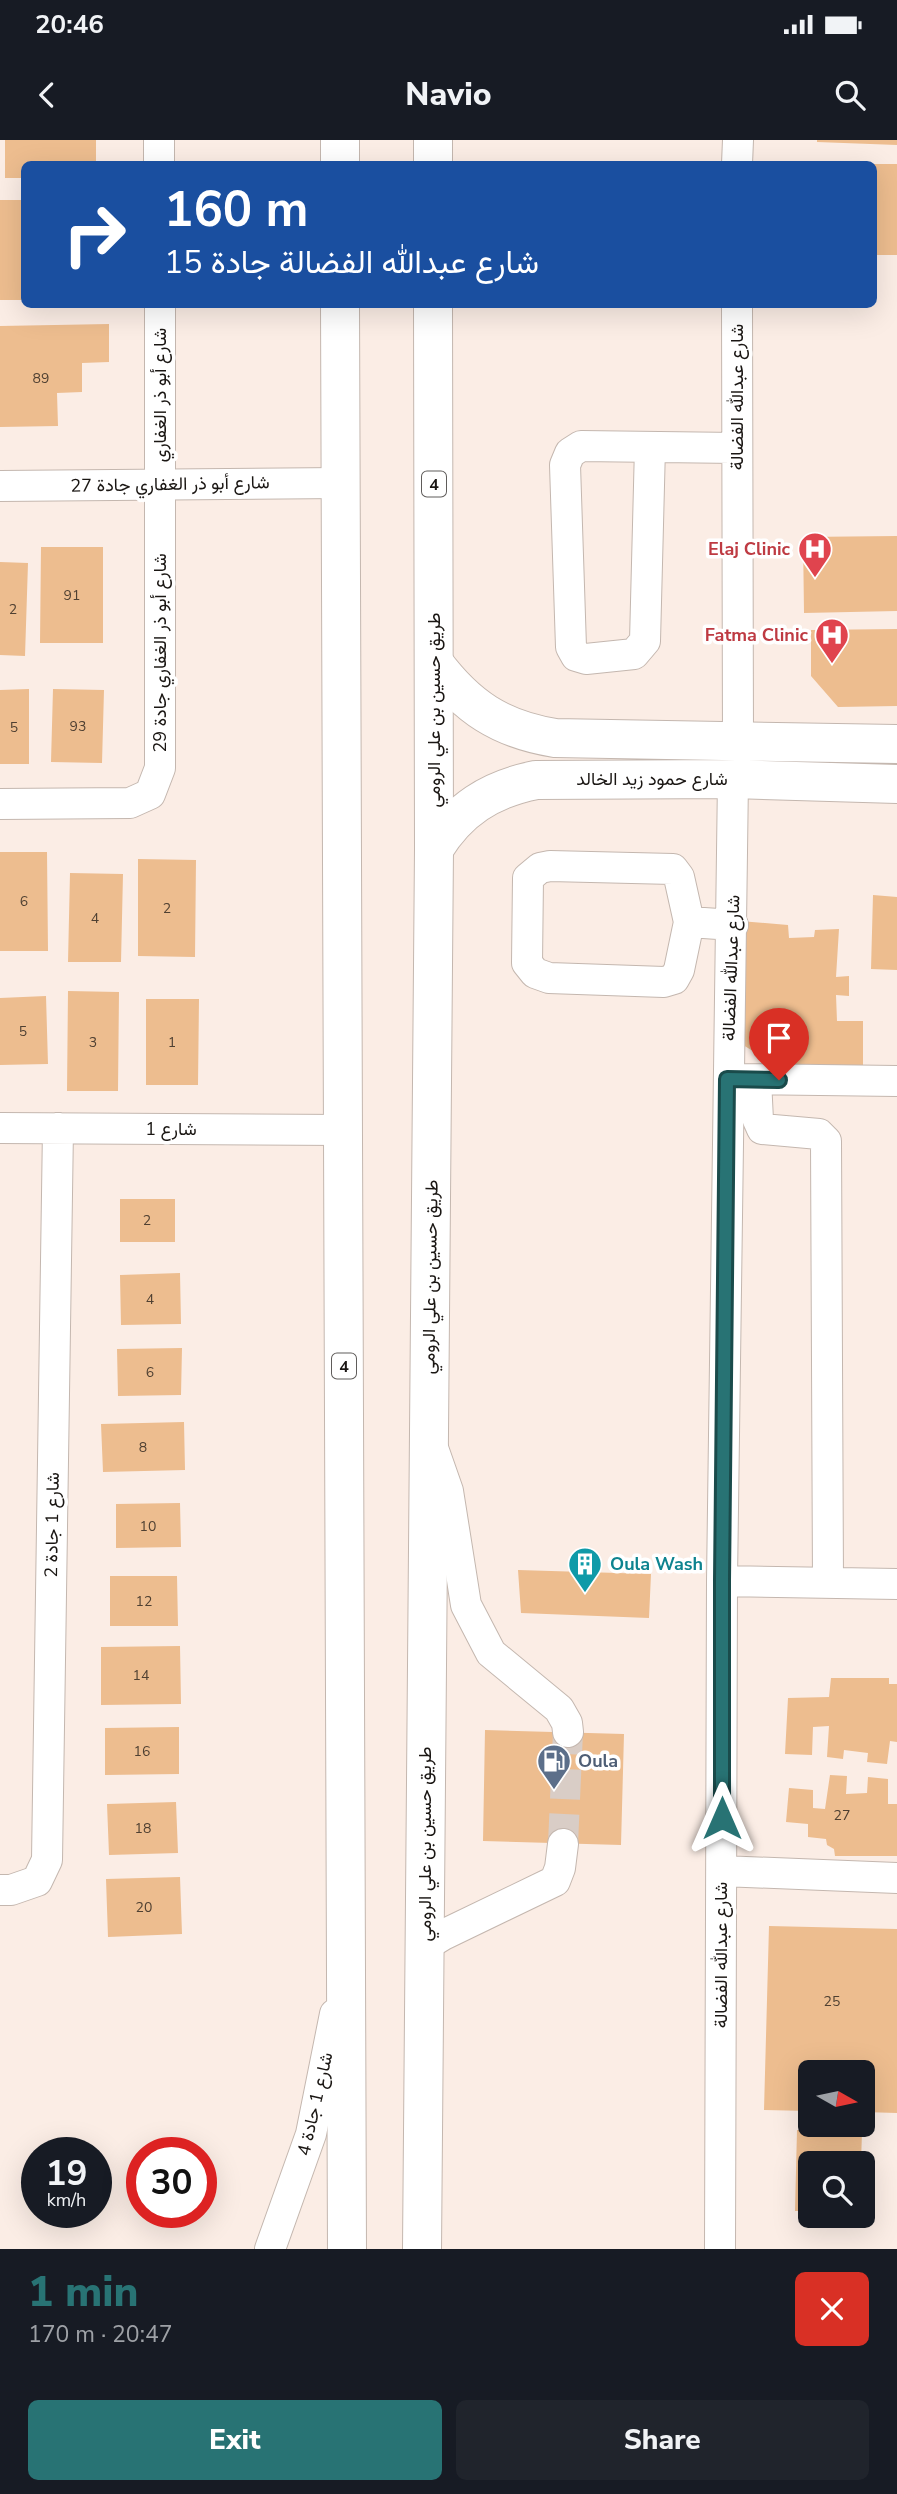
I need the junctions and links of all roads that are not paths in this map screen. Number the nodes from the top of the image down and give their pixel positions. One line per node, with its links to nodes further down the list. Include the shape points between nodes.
1 (159, 140): 5 (street)
2 (340, 140): 6 (main road)
3 (433, 140): 7 (main road)
4 (738, 140): 8 (street)
5 (159, 161)
6 (340, 161)
7 (433, 161)
8 (737, 161)
9 (160, 308): 16 (street, شارع أبو ذر الغفاري)
10 (340, 308): 15 (main road, 4)
11 (433, 308): 18 (main road, طريق حسين بن علي الرومي / 4)
12 (737, 308): 14 (street, شارع عبدالله الفضالة)
13 (650, 447): 13 (street, via 581,446 570,453 565,465 571,647 576,656 635,654 645,640); 14 (street)
14 (737, 448): 19 (street, شارع عبدالله الفضالة)
15 (340, 483): 16 (street, شارع أبو ذر الغفاري جادة 27); 31 (main road, 4)
16 (160, 485): 17 (street, شارع أبو ذر الغفاري جادة 27); 23 (street, شارع أبو ذر الغفاري جادة 29, via 160,768 149,794 130,803)
17 (0, 486)
18 (434, 663): 19 (main road, via 482,712 530,734 568,739); 24 (main road, طريق حسين بن علي الرومي / 4)
19 (738, 742): 20 (main road)
20 (897, 744)
21 (733, 779): 22 (main road, شارع حمود زيد الخالد); 24 (main road, شارع حمود زيد الخالد, via 557,779 515,784 477,802 445,831); 26 (street, شارع عبدالله الفضالة)
22 (897, 784)
23 (0, 804)
24 (434, 849): 32 (main road, طريق حسين بن علي الرومي / 4)
25 (689, 922): 25 (street, via 679,970 674,979 664,982 549,978 535,973 527,963 528,878 540,868 673,869); 26 (street)
26 (733, 925): 27 (street, شارع عبدالله الفضالة)
27 (742, 1079): 28 (street); 33 (street, شارع عبدالله الفضالة); 34 (street, via 762,1129 819,1134 826,1141)
28 (897, 1081)
29 (0, 1128): 30 (street, شارع 1)
30 (58, 1128): 31 (street, شارع 1); 40 (street, شارع 1 جادة 2, via 47,1860 37,1881)
31 (343, 1130): 42 (main road, 4)
32 (428, 1436): 36 (street, via 448,1490 466,1605 491,1653 559,1709); 41 (main road, طريق حسين بن علي الرومي / 4)
33 (722, 1581): 34 (street); 38 (street, شارع عبدالله الفضالة)
34 (828, 1583): 35 (street)
35 (897, 1584)
36 (568, 1732)
37 (563, 1844): 41 (street, via 555,1881)
38 (722, 1871): 39 (street); 48 (street, شارع عبدالله الفضالة)
39 (897, 1878)
40 (0, 1890)
41 (425, 1946): 47 (main road, طريق حسين بن علي الرومي / 4)
42 (346, 1955): 43 (main road, 4); 44 (street, شارع 1 جادة 4, via 311,2134)
43 (347, 2123): 45 (main road, 4); 46 (main road)
44 (270, 2249)
45 (347, 2249)
46 (374, 2249)
47 (422, 2249)
48 (720, 2249)

